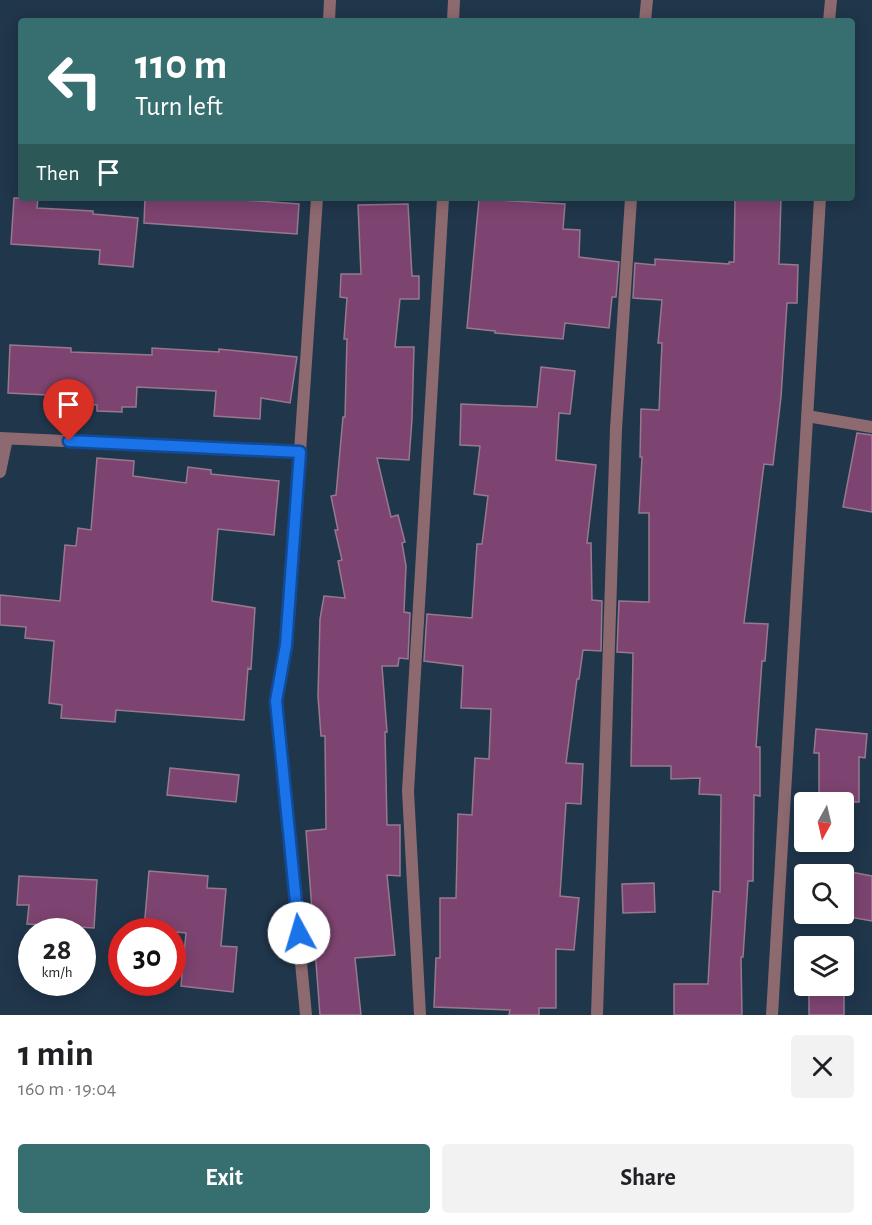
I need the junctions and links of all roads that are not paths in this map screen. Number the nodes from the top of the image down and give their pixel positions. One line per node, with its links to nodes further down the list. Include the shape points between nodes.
1 (330, 0): 5 (street)
2 (454, 0): 6 (street)
3 (647, 0): 7 (street)
4 (831, 0): 8 (street)
5 (329, 18)
6 (453, 18)
7 (645, 18)
8 (830, 18)
9 (317, 201): 17 (street)
10 (443, 201): 20 (street, via 408,791)
11 (631, 201): 21 (street, via 616,429)
12 (820, 201): 13 (street)
13 (807, 416): 14 (street); 22 (street)
14 (872, 427)
15 (0, 438): 17 (street)
16 (0, 442): 18 (street, via 6,442)
17 (300, 452): 19 (street, via 286,645 276,701)
18 (0, 472)
19 (306, 1015)
20 (420, 1015)
21 (597, 1015)
22 (772, 1015)

